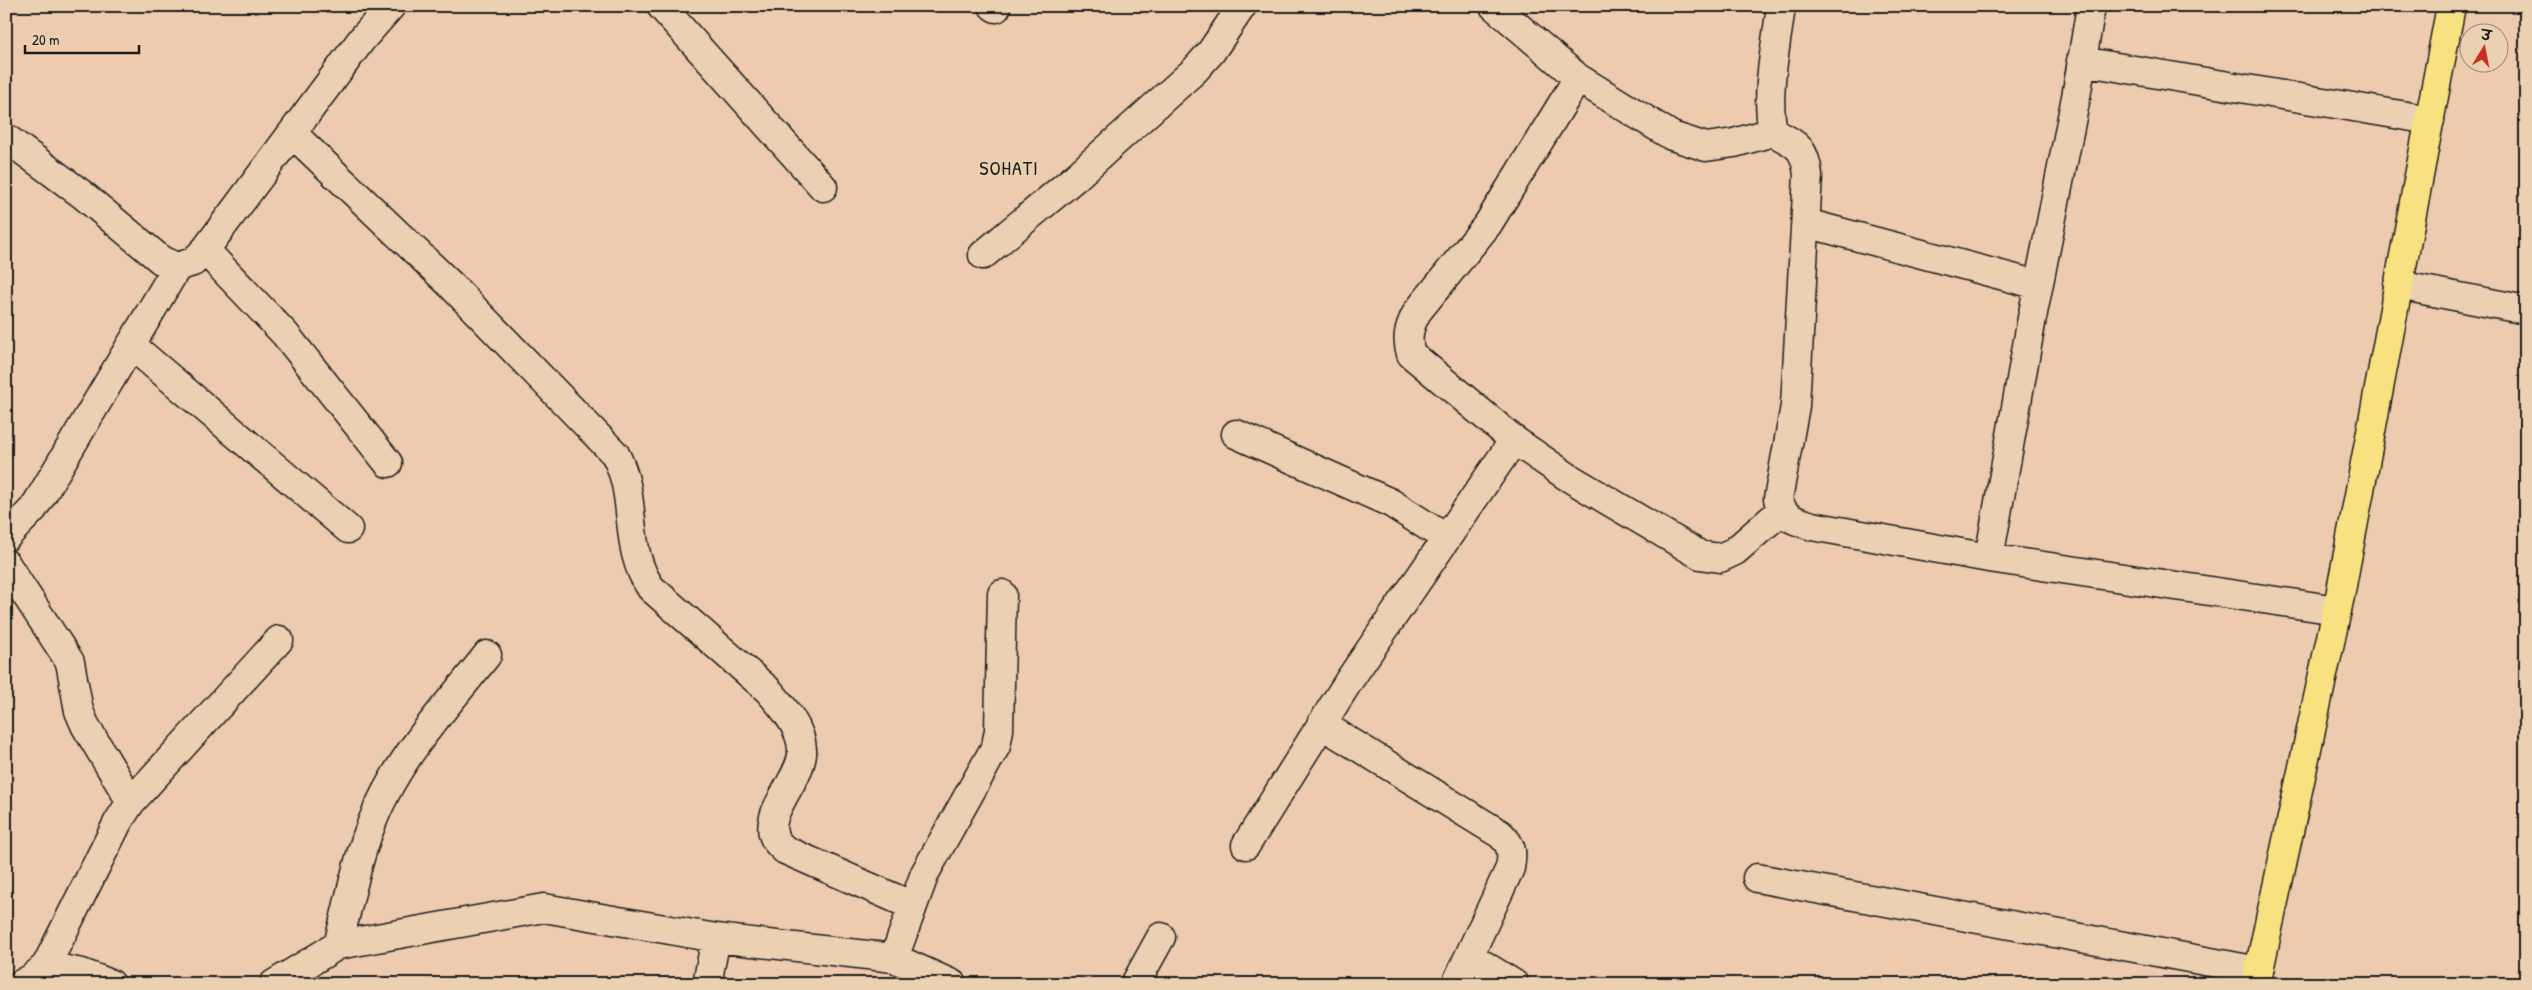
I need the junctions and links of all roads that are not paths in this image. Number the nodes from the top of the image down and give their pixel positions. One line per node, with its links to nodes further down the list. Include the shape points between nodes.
1 (392, 6): 12 (street, via 362,39)
2 (661, 6): 14 (street)
3 (1242, 6): 17 (street, via 1195,70)
4 (1494, 6): 9 (street)
5 (1781, 6): 11 (street, via 1769,97)
6 (2091, 6): 8 (street)
7 (2451, 6): 10 (main road)
8 (2081, 61): 10 (street); 19 (street)
9 (1578, 78): 11 (street, via 1672,136 1706,147); 24 (street, via 1488,224 1417,312 1407,342 1411,354)
10 (2430, 120): 20 (main road)
11 (1773, 132): 15 (street, via 1798,145 1806,158)
12 (292, 133): 16 (street); 40 (street, via 451,285 615,454 628,484 635,555 640,573 651,588 768,690 800,734 803,751 772,823 774,838 785,850)
13 (6, 138): 18 (street, via 84,195 160,260)
14 (823, 187)
15 (1806, 224): 19 (street); 26 (street, via 1795,406 1778,499)
16 (205, 250): 18 (street, via 194,262); 25 (street, via 285,334)
17 (983, 255)
18 (177, 267): 22 (street)
19 (2038, 285): 30 (street)
20 (2398, 285): 21 (street); 33 (main road)
21 (2526, 310)
22 (131, 345): 27 (street); 28 (street, via 33,509)
23 (1236, 434): 29 (street, via 1391,503)
24 (1514, 440): 26 (street, via 1568,477 1700,555 1720,558 1735,551); 29 (street)
25 (388, 463)
26 (1781, 511): 30 (street, via 1791,519 1812,526)
27 (348, 529)
28 (6, 537)
29 (1446, 538): 36 (street)
30 (1989, 558): 33 (street)
31 (6, 564): 37 (street, via 70,662 79,711 85,725)
32 (1002, 594): 40 (street, via 996,746 925,873)
33 (2337, 610): 47 (main road)
34 (279, 640): 37 (street)
35 (487, 655): 43 (street, via 410,753 384,796 367,835)
36 (1321, 724): 38 (street); 44 (street, via 1500,834 1511,844 1510,868)
37 (131, 802): 46 (street)
38 (1246, 845)
39 (1757, 878): 47 (street)
40 (913, 906): 45 (street)
41 (1161, 937): 53 (street)
42 (716, 938): 43 (street, via 544,908); 45 (street); 51 (street)
43 (338, 945): 50 (street)
44 (1469, 956): 54 (street); 55 (street)
45 (894, 958): 52 (street)
46 (46, 966): 48 (street); 49 (street, via 82,973)
47 (2257, 977)
48 (21, 984)
49 (111, 984)
50 (274, 984)
51 (707, 984)
52 (952, 984)
53 (1134, 984)
54 (1456, 984)
55 (1514, 984)

